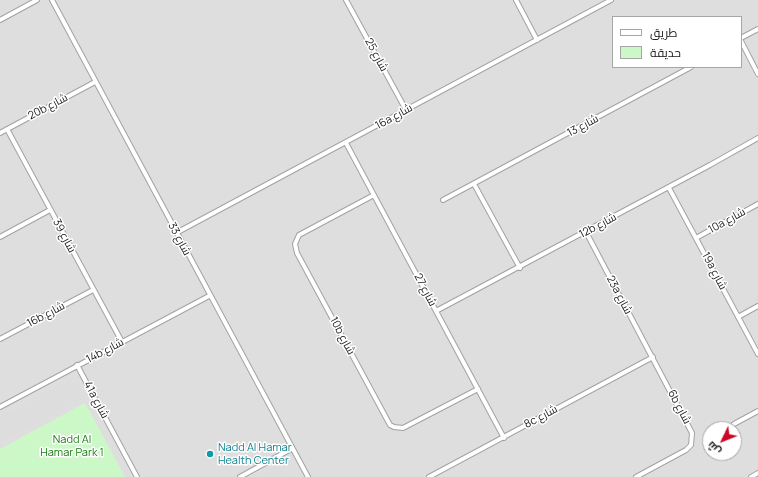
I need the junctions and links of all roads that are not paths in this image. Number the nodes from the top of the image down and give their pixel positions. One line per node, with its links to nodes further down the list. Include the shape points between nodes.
1 (37, 0): 6 (street)
2 (52, 0): 13 (street, شارع 33)
3 (346, 0): 14 (street, شارع 25)
4 (516, 0): 9 (street)
5 (611, 0): 9 (street, 16a شارع)
6 (0, 20)
7 (758, 29): 8 (street)
8 (742, 37)
9 (538, 40): 14 (street, 16a شارع)
10 (742, 43): 12 (street)
11 (689, 68): 19 (street, شارع 13)
12 (758, 74)
13 (95, 82): 15 (street, 20b شارع); 26 (street, شارع 33)
14 (406, 110): 18 (street, 16a شارع)
15 (7, 129): 16 (street, 20b شارع); 24 (street, شارع 39)
16 (0, 133)
17 (758, 138): 20 (street, 12b شارع)
18 (346, 143): 21 (street, شارع 27); 26 (street, 16a شارع)
19 (474, 184): 22 (street, شارع 13); 29 (street)
20 (669, 188): 25 (street, 12b شارع); 28 (street, 19a شارع)
21 (374, 195): 33 (street, شارع 27); 40 (street, 10b شارع, via 299,235 295,244 297,253 390,425 398,429 403,428)
22 (443, 200)
23 (758, 204): 28 (street, 10a شارع)
24 (50, 210): 27 (street); 30 (street, شارع 39)
25 (586, 232): 29 (street, 12b شارع); 38 (street, 23a شارع)
26 (176, 233): 31 (street, شارع 33)
27 (0, 237)
28 (696, 238): 34 (street, 19a شارع)
29 (520, 268): 33 (street, 12b شارع)
30 (93, 290): 35 (street, 16b شارع); 36 (street, شارع 39)
31 (209, 296): 36 (street, 14b شارع); 45 (street, شارع 33)
32 (758, 306): 34 (street)
33 (436, 311): 40 (street, شارع 27)
34 (738, 317): 37 (street, 19a شارع)
35 (0, 339)
36 (122, 342): 39 (street, 14b شارع)
37 (758, 354)
38 (652, 357): 44 (street, 8c شارع); 51 (street, 6b شارع, via 690,427 693,439 686,450)
39 (78, 365): 41 (street, 14b شارع); 47 (street, 41a شارع)
40 (478, 389): 44 (street, شارع 27)
41 (0, 407)
42 (758, 411): 43 (street)
43 (740, 421)
44 (504, 438): 50 (street, 8c شارع)
45 (292, 449): 48 (street); 49 (street, شارع 33)
46 (758, 473): 52 (street)
47 (137, 477)
48 (240, 477)
49 (308, 477)
50 (429, 477)
51 (636, 477)
52 (751, 477)

